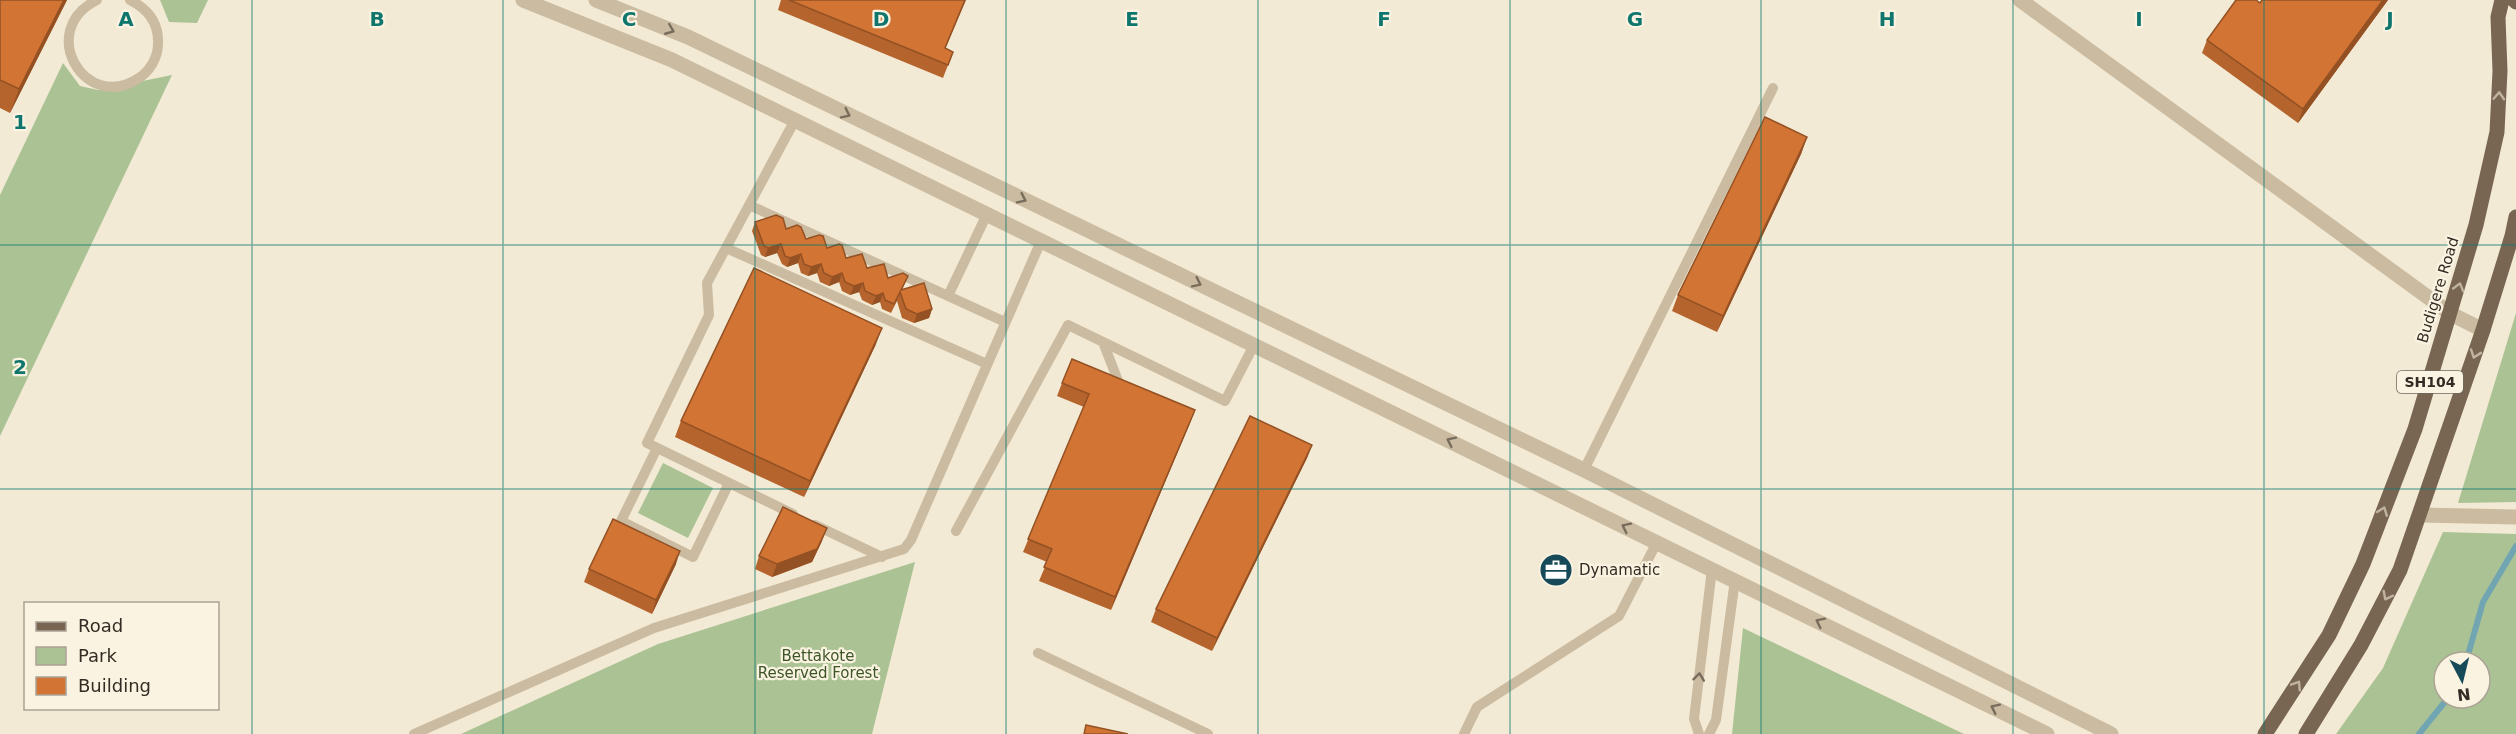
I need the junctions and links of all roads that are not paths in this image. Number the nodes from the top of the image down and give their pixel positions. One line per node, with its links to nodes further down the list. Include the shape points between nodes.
1 (131, 0): 6 (lane, via 155,23 159,46 143,76 121,86 98,84 87,78 72,60 72,24)
2 (523, 0): 8 (street, via 672,60)
3 (596, 0): 23 (street, one-way to 23, via 688,37)
4 (2020, 0): 15 (street)
5 (2502, 0): 15 (main road, Budigere Road / SH104, one-way to 5, via 2497,132 2498,17)
6 (91, 1)
7 (1773, 88): 23 (lane)
8 (795, 120): 9 (lane); 10 (street)
9 (749, 205): 13 (lane); 14 (lane)
10 (987, 214): 12 (street); 14 (lane)
11 (2516, 217): 17 (main road, SH104)
12 (1041, 241): 16 (lane); 19 (street)
13 (726, 248): 20 (lane); 22 (lane, via 707,283 709,315 647,443)
14 (948, 296): 16 (lane)
15 (2451, 314): 17 (street); 40 (main road, Budigere Road / SH104, one-way to 15, via 2329,635 2363,564 2415,429)
16 (1005, 322): 20 (lane)
17 (2483, 330): 25 (main road, SH104, one-way to 25)
18 (1103, 342): 19 (lane, via 1225,401); 21 (lane); 27 (lane, via 1068,325)
19 (1254, 345): 28 (street, one-way to 19)
20 (987, 364): 29 (lane, via 911,540 904,549)
21 (1120, 386)
22 (657, 448): 24 (lane); 24 (lane, via 621,521 693,556)
23 (1584, 470): 39 (street)
24 (729, 483): 29 (lane)
25 (2420, 515): 26 (street); 41 (main road, SH104, one-way to 41, via 2400,570 2366,636)
26 (2516, 517)
27 (956, 531)
28 (1658, 542): 30 (street); 35 (lane, via 1619,616 1477,707)
29 (882, 557): 33 (lane, via 654,628)
30 (1712, 569): 31 (street); 36 (lane, one-way to 30, via 1694,719)
31 (1735, 580): 37 (lane, via 1716,720); 38 (street, one-way to 31)
32 (1038, 653): 34 (lane)
33 (414, 734)
34 (1208, 734)
35 (1464, 734)
36 (1699, 734)
37 (1709, 734)
38 (2047, 734)
39 (2111, 734)
40 (2265, 734)
41 (2306, 734)

